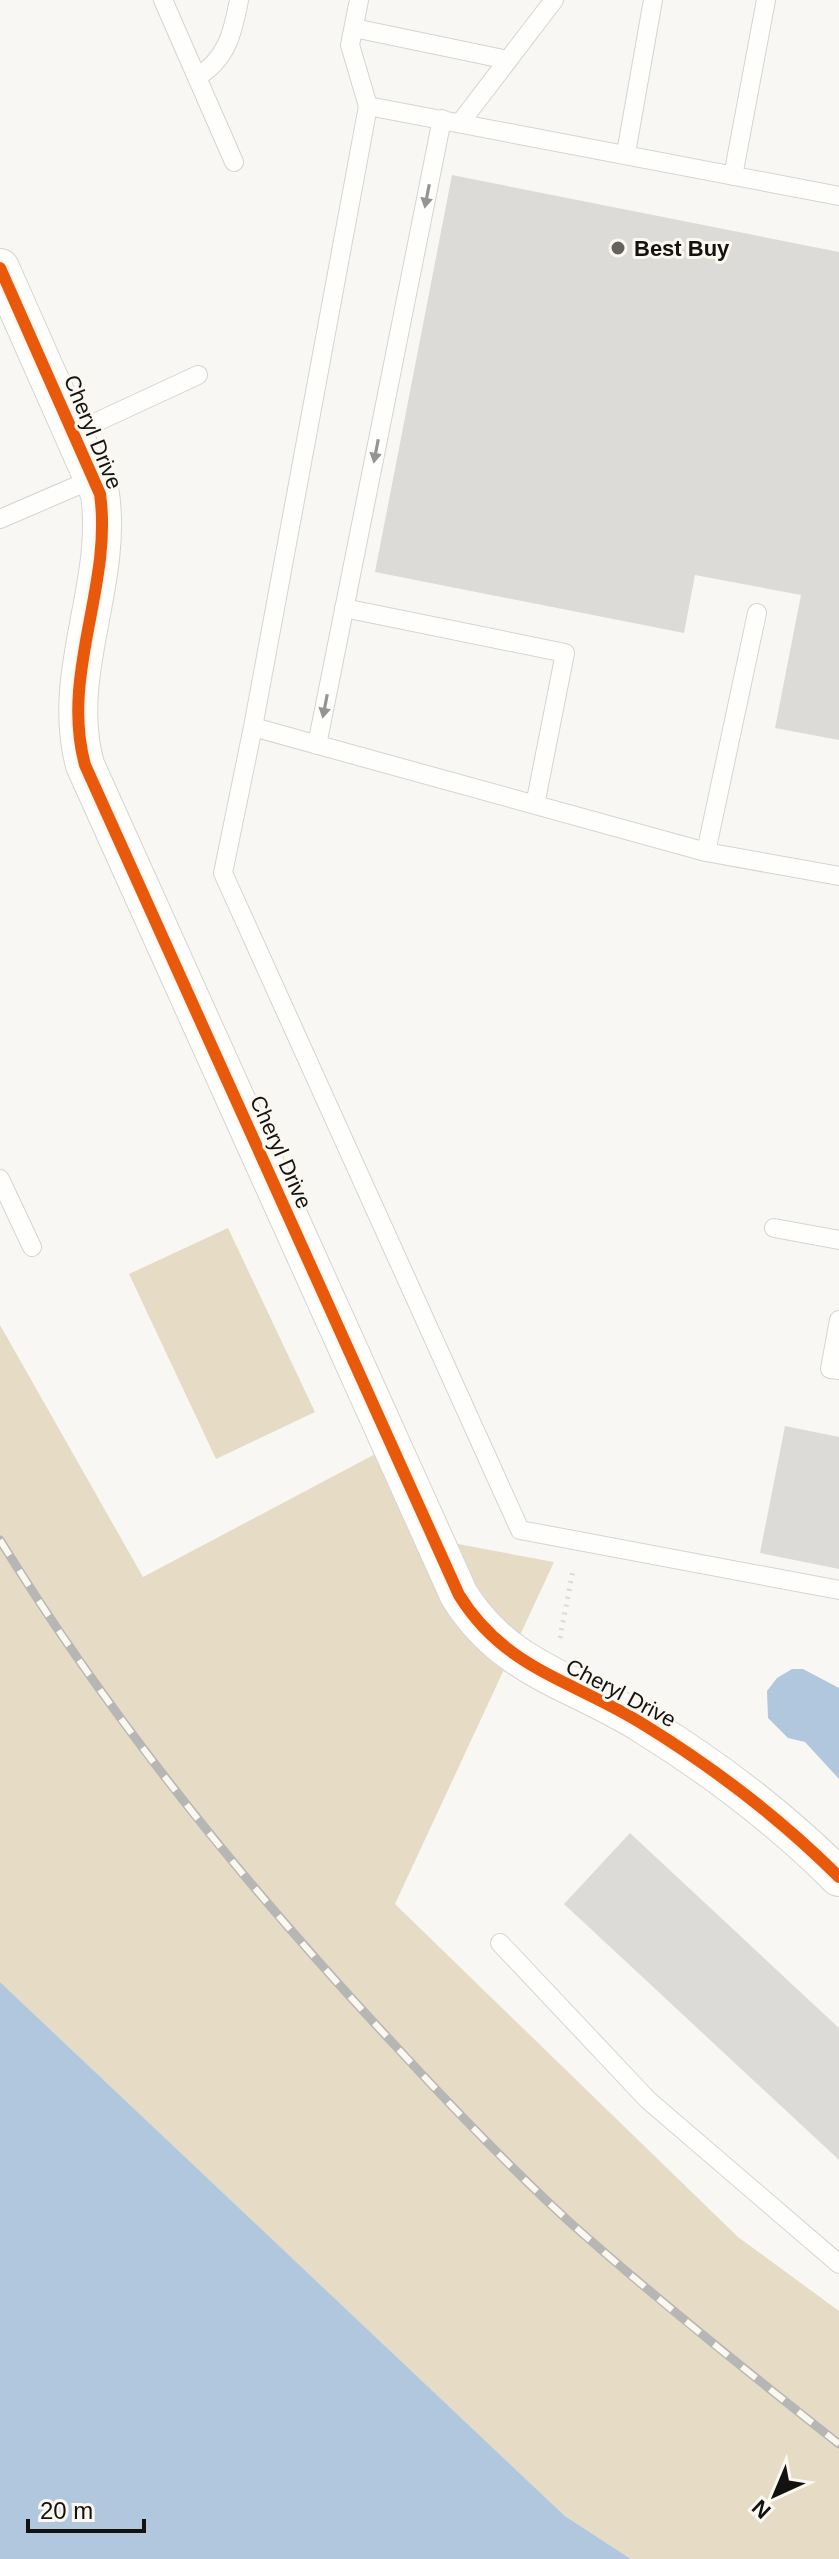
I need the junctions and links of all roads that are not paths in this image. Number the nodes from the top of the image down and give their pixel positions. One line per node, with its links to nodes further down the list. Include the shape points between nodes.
1 (163, 0): 9 (lane)
2 (239, 0): 9 (lane, via 223,55)
3 (359, 0): 7 (lane)
4 (554, 0): 8 (lane)
5 (653, 0): 12 (lane)
6 (766, 0): 14 (lane)
7 (354, 28): 8 (lane); 10 (lane, via 350,45)
8 (508, 60): 11 (lane)
9 (197, 77): 13 (lane)
10 (368, 106): 11 (lane); 23 (lane)
11 (451, 121): 12 (lane); 21 (lane, one-way to 21)
12 (626, 153): 14 (lane)
13 (234, 162)
14 (733, 176): 15 (lane)
15 (839, 196)
16 (0, 268): 18 (street, Cheryl Drive)
17 (198, 375): 18 (lane)
18 (75, 432): 19 (street, Cheryl Drive)
19 (95, 478): 20 (lane); 35 (street, Cheryl Drive, via 102,533 76,729 85,765 459,1595 497,1644 552,1679 619,1709 700,1760 763,1807)
20 (0, 519)
21 (344, 608): 24 (lane, one-way to 24); 25 (lane, via 565,653)
22 (757, 613): 26 (lane)
23 (253, 727): 24 (lane); 34 (lane, via 223,873 520,1530)
24 (317, 745): 25 (lane)
25 (535, 805): 26 (lane)
26 (706, 852): 27 (lane)
27 (839, 876)
28 (0, 1179): 31 (lane)
29 (774, 1228): 30 (lane)
30 (839, 1240)
31 (32, 1247)
32 (839, 1320): 33 (lane, via 830,1369)
33 (839, 1370)
34 (839, 1590)
35 (839, 1877)
36 (500, 1943): 37 (lane, via 648,2100)
37 (839, 2264)

